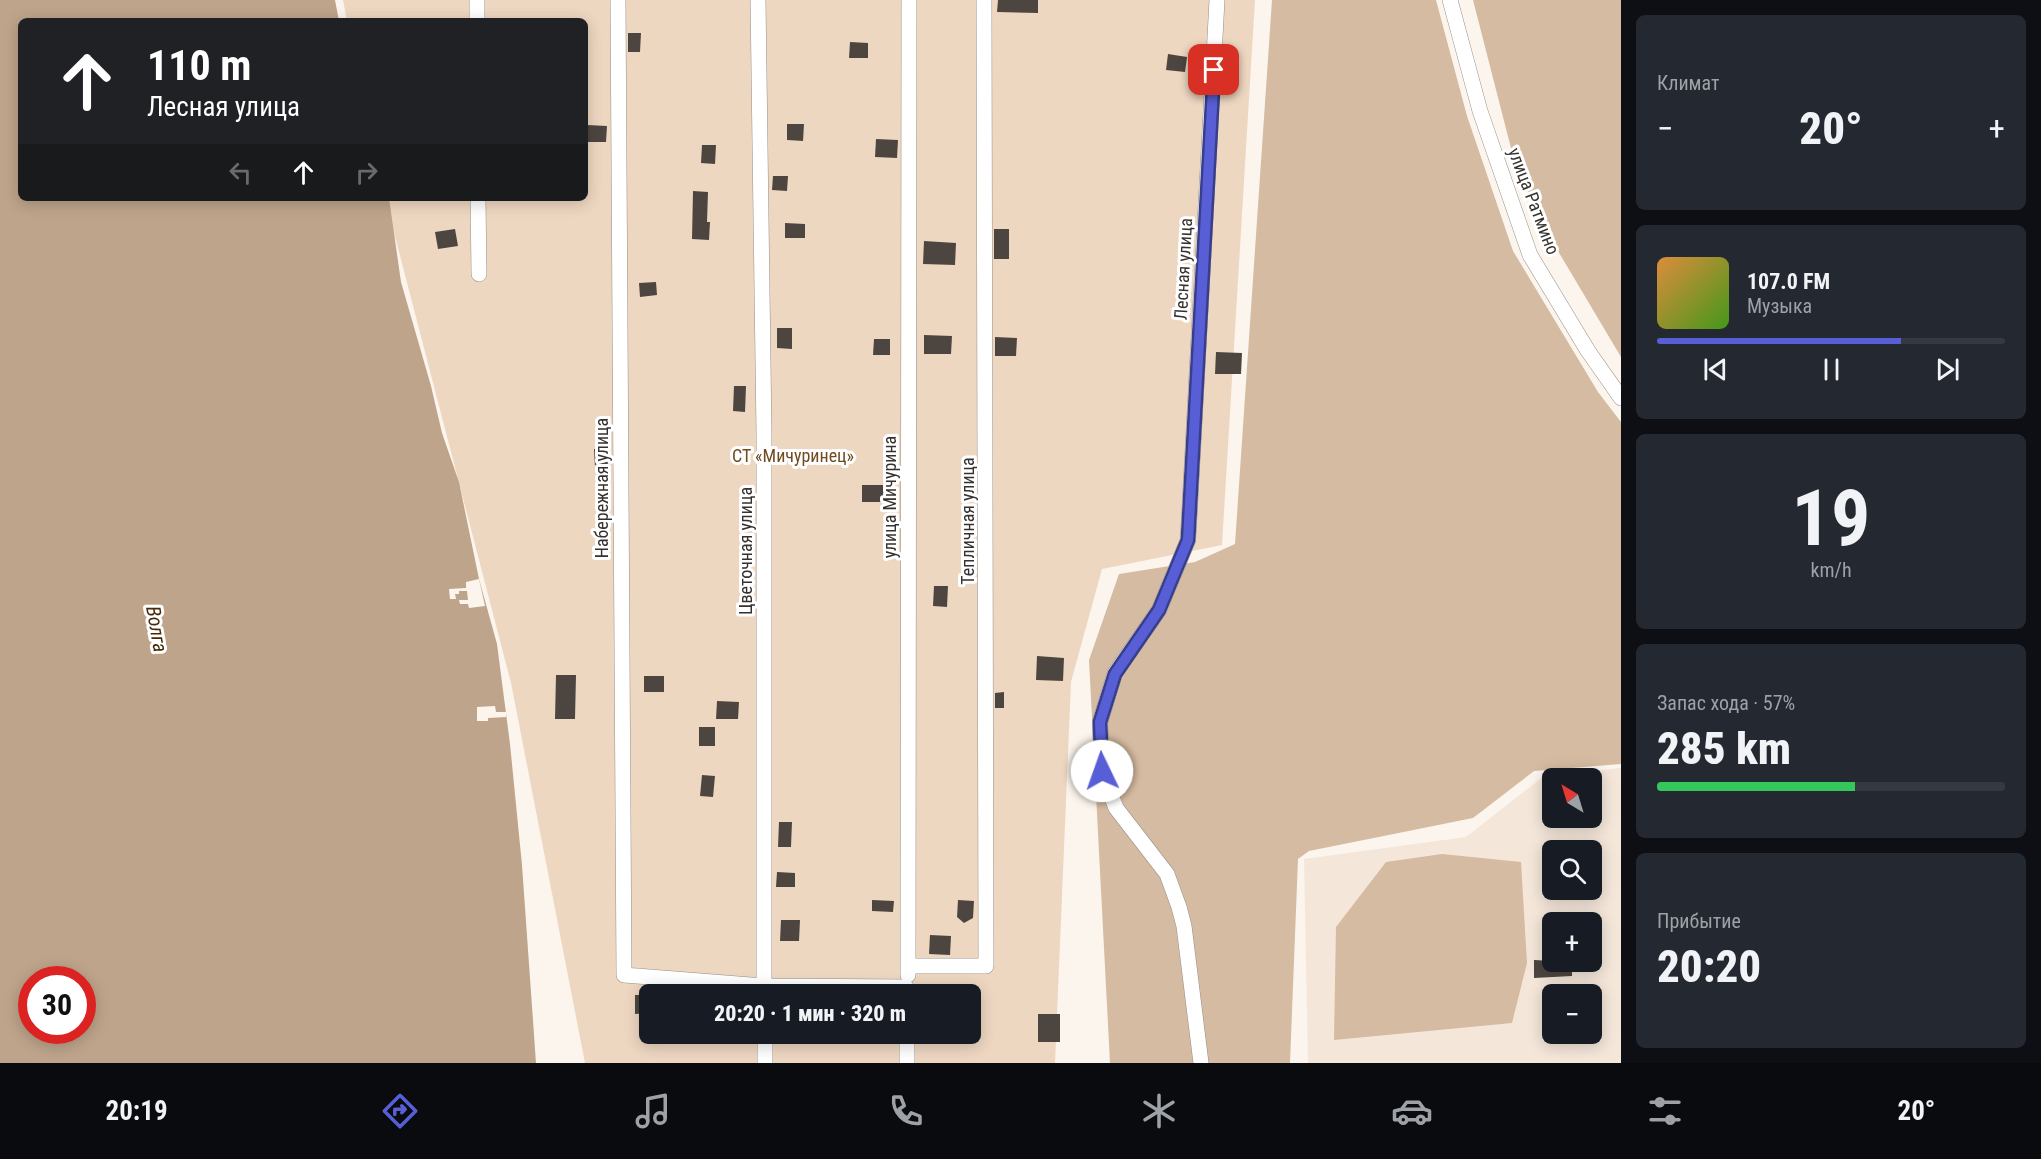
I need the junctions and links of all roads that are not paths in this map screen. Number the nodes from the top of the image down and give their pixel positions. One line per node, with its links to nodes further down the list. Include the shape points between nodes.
1 (477, 0): 8 (street)
2 (618, 0): 13 (street, Набережная улица, via 624,975)
3 (758, 0): 14 (street, Цветочная улица, via 764,434)
4 (909, 0): 12 (street, улица Мичурина)
5 (984, 0): 12 (street, Тепличная улица, via 986,966)
6 (1217, 0): 20 (street, Лесная улица, via 1188,540 1159,610 1115,674 1100,722 1102,771 1116,808 1167,874 1179,906)
7 (1450, 0): 11 (street, улица Ратмино, via 1480,111 1530,255)
8 (477, 18)
9 (478, 201): 10 (street)
10 (479, 274)
11 (1621, 398)
12 (909, 966): 15 (street, улица Мичурина)
13 (708, 984)
14 (764, 984)
15 (907, 984)
16 (765, 1044): 18 (street)
17 (907, 1044): 19 (street)
18 (765, 1063)
19 (907, 1063)
20 (1201, 1063)

